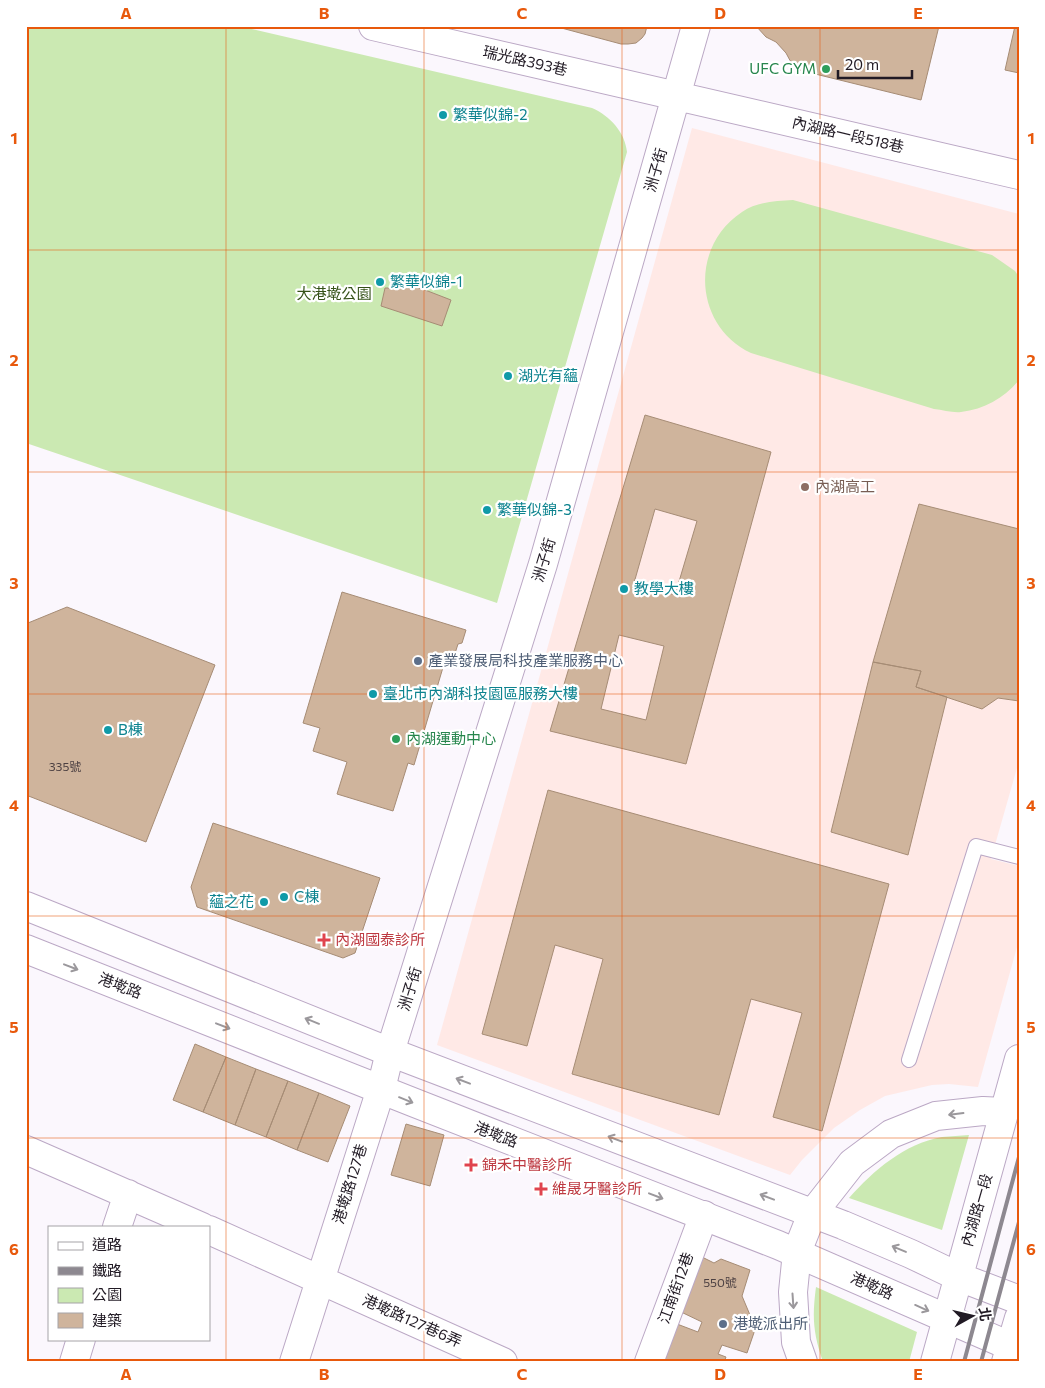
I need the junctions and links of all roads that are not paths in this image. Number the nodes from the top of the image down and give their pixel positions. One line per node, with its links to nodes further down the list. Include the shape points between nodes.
1 (373, 26): 3 (street, 瑞光路393巷)
2 (696, 26): 3 (street, 洲子街)
3 (677, 95): 4 (street, 內湖路一段518巷); 8 (street, 洲子街, via 543,564)
4 (1019, 175)
5 (1019, 857): 10 (lane, via 976,846)
6 (26, 906): 8 (street, one-way to 6)
7 (26, 949): 11 (street, 港墘路, one-way to 11)
8 (390, 1052): 11 (street, 洲子街); 15 (street, one-way to 8)
9 (1019, 1059): 12 (street, 內湖路一段)
10 (910, 1060)
11 (380, 1089): 16 (street, 港墘路, one-way to 16); 22 (street, 港墘路127巷)
12 (1004, 1112): 15 (street, one-way to 15, via 983,1110 936,1116 891,1134 852,1163); 21 (street, 內湖路一段)
13 (26, 1150): 14 (street)
14 (128, 1194): 17 (street); 18 (street)
15 (812, 1214): 20 (street); 21 (street, one-way to 15)
16 (704, 1215): 20 (street, 港墘路); 31 (street, 江南街12巷)
17 (118, 1226)
18 (200, 1226)
19 (210, 1230): 22 (street)
20 (797, 1252): 25 (street, 港墘路, one-way to 25); 32 (street, one-way to 32, via 792,1292 796,1342)
21 (959, 1277): 23 (street); 25 (street, 內湖路一段)
22 (321, 1279): 29 (street, 港墘路127巷); 30 (street, 港墘路127巷6弄)
23 (1019, 1300)
24 (1019, 1318): 27 (street)
25 (948, 1319): 27 (street, 港墘路); 33 (street, 內湖路一段)
26 (81, 1340): 28 (street)
27 (1012, 1353)
28 (74, 1362)
29 (294, 1362)
30 (503, 1362)
31 (649, 1362)
32 (803, 1362)
33 (935, 1362)

